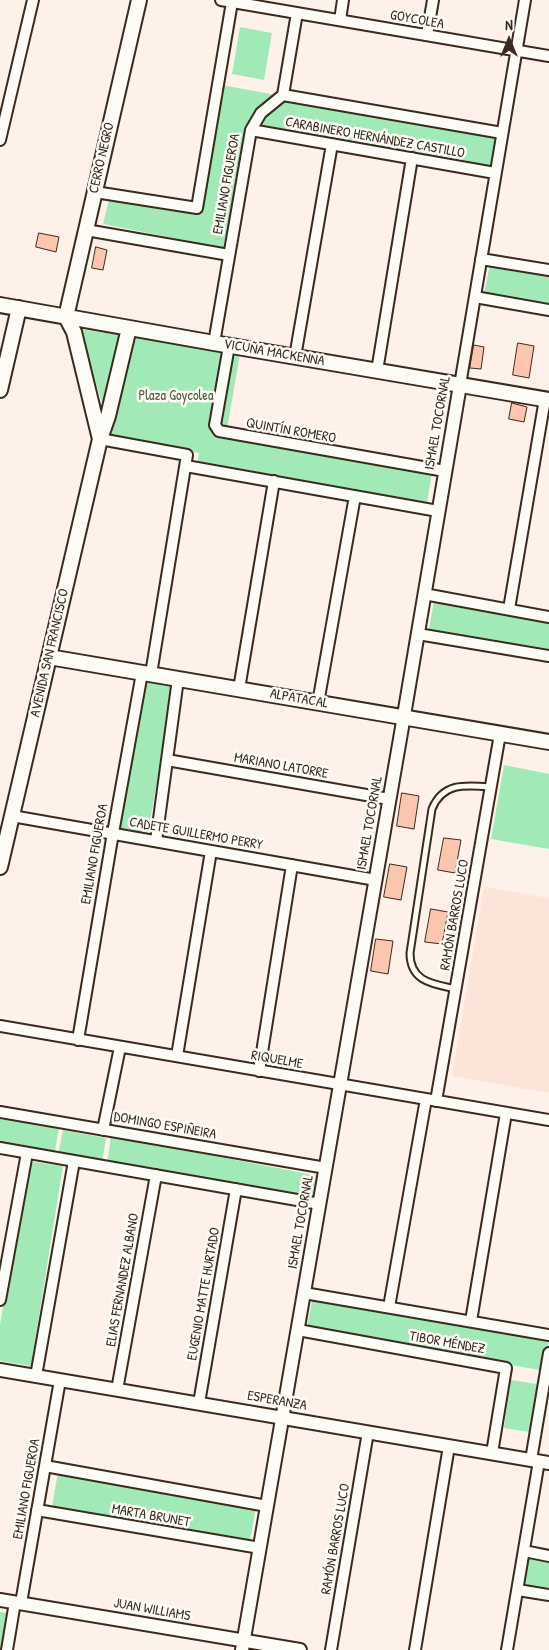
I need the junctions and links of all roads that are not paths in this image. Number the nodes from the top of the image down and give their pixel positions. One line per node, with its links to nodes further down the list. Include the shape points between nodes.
1 (33, 0): 16 (street)
2 (139, 0): 20 (main road, CERRO NEGRO)
3 (343, 0): 9 (street)
4 (433, 0): 10 (street)
5 (525, 0): 11 (street, ISMAEL TOCORNAL)
6 (226, 1): 7 (street, GOYCOLEA); 20 (street, EMILIANO FIGUEROA, via 196,208)
7 (251, 2): 8 (street, GOYCOLEA)
8 (297, 13): 9 (street, GOYCOLEA); 13 (street)
9 (340, 20): 10 (street, GOYCOLEA)
10 (427, 35): 11 (street, GOYCOLEA)
11 (516, 51): 12 (street, GOYCOLEA); 15 (street, ISMAEL TOCORNAL)
12 (549, 56)
13 (283, 94): 14 (street, EMILIANO FIGUEROA, via 260,114); 15 (street, CARABINERO HERNÁNDEZ CASTILLO)
14 (251, 130): 17 (street, CARABINERO HERNÁNDEZ CASTILLO); 22 (street, EMILIANO FIGUEROA)
15 (502, 133): 19 (street, ISMAEL TOCORNAL)
16 (0, 140)
17 (332, 144): 18 (street, CARABINERO HERNÁNDEZ CASTILLO); 33 (street)
18 (412, 158): 19 (street, CARABINERO HERNÁNDEZ CASTILLO); 34 (street)
19 (496, 173): 23 (street, ISMAEL TOCORNAL)
20 (94, 192): 21 (main road, CERRO NEGRO)
21 (86, 230): 22 (street); 29 (main road, CERRO NEGRO)
22 (229, 255): 31 (street, EMILIANO FIGUEROA)
23 (481, 259): 24 (street); 25 (street, ISMAEL TOCORNAL)
24 (549, 270)
25 (475, 297): 28 (street); 35 (street, ISMAEL TOCORNAL)
26 (0, 305): 27 (main road, VICUÑA MACKENNA)
27 (19, 308): 29 (main road, VICUÑA MACKENNA); 36 (main road)
28 (549, 310)
29 (66, 317): 30 (main road, VICUÑA MACKENNA); 38 (main road, AVENIDA SAN FRANCISCO, via 76,336)
30 (129, 328): 31 (main road, VICUÑA MACKENNA); 38 (main road, AVENIDA SAN FRANCISCO)
31 (214, 343): 32 (main road, VICUÑA MACKENNA)
32 (229, 346): 33 (main road, VICUÑA MACKENNA); 40 (street, QUINTÍN ROMERO, via 215,425 219,431)
33 (294, 357): 34 (main road, VICUÑA MACKENNA)
34 (377, 371): 35 (main road, VICUÑA MACKENNA)
35 (460, 385): 37 (main road, VICUÑA MACKENNA); 40 (street, ISMAEL TOCORNAL)
36 (0, 390)
37 (547, 400): 45 (street)
38 (100, 439): 39 (street, EMILIANO FIGUEROA, via 187,455); 49 (main road, AVENIDA SAN FRANCISCO)
39 (186, 466): 41 (street); 50 (street, EMILIANO FIGUEROA)
40 (445, 472): 43 (street, ISMAEL TOCORNAL)
41 (274, 482): 42 (street); 52 (street)
42 (355, 496): 43 (street); 53 (street)
43 (438, 510): 44 (street, ISMAEL TOCORNAL)
44 (424, 594): 45 (street); 47 (street, ISMAEL TOCORNAL)
45 (509, 609): 46 (street)
46 (549, 616)
47 (418, 634): 48 (street); 54 (street, ISMAEL TOCORNAL)
48 (549, 656)
49 (49, 657): 50 (main road, ALPATACAL); 60 (main road, AVENIDA SAN FRANCISCO)
50 (147, 674): 51 (main road, ALPATACAL); 61 (street, EMILIANO FIGUEROA)
51 (178, 679): 52 (main road, ALPATACAL); 57 (street)
52 (239, 689): 53 (main road, ALPATACAL)
53 (318, 703): 54 (main road, ALPATACAL)
54 (404, 717): 55 (main road, ALPATACAL); 59 (street, ISMAEL TOCORNAL)
55 (500, 734): 56 (main road, ALPATACAL); 58 (street, RAMÓN BARROS LUCO)
56 (549, 742)
57 (167, 760): 59 (street, MARIANO LATORRE); 62 (street)
58 (491, 787): 67 (street, RAMÓN BARROS LUCO); 67 (lane, via 455,787 444,792 432,810 410,963 424,981)
59 (390, 800): 66 (street, ISMAEL TOCORNAL)
60 (12, 816): 61 (street, CADETE GUILLERMO PERRY); 65 (main road, AVENIDA SAN FRANCISCO)
61 (112, 833): 62 (street, CADETE GUILLERMO PERRY); 69 (street, EMILIANO FIGUEROA)
62 (156, 841): 63 (street, CADETE GUILLERMO PERRY)
63 (211, 851): 64 (street, CADETE GUILLERMO PERRY); 71 (street)
64 (292, 865): 66 (street, CADETE GUILLERMO PERRY); 72 (street)
65 (0, 867)
66 (376, 880): 73 (street, ISMAEL TOCORNAL)
67 (456, 989): 74 (street, RAMÓN BARROS LUCO)
68 (0, 1026): 69 (street, RIQUELME)
69 (78, 1040): 70 (street, RIQUELME)
70 (120, 1047): 71 (street, RIQUELME); 78 (street)
71 (177, 1056): 72 (street, RIQUELME)
72 (258, 1070): 73 (street, RIQUELME)
73 (340, 1084): 74 (street, RIQUELME); 82 (street, ISMAEL TOCORNAL)
74 (431, 1100): 76 (street, RIQUELME); 88 (street, RAMÓN BARROS LUCO)
75 (0, 1112): 78 (street, DOMINGO ESPIÑEIRA)
76 (506, 1113): 77 (street, RIQUELME); 89 (street)
77 (549, 1120)
78 (103, 1130): 82 (street, DOMINGO ESPIÑEIRA)
79 (0, 1148): 80 (street)
80 (27, 1152): 81 (street); 87 (street)
81 (74, 1161): 83 (street); 94 (street)
82 (326, 1168): 85 (street, ISMAEL TOCORNAL)
83 (156, 1175): 84 (street); 96 (street, ELIAS FERNANDEZ ALBANO)
84 (236, 1189): 85 (street); 97 (street, EUGENIO MATTE HURTADO)
85 (320, 1204): 86 (street, ISMAEL TOCORNAL)
86 (304, 1293): 88 (street, TIBOR MÉNDEZ); 90 (street, ISMAEL TOCORNAL)
87 (0, 1300)
88 (389, 1307): 89 (street, TIBOR MÉNDEZ)
89 (471, 1321): 91 (street, TIBOR MÉNDEZ)
90 (298, 1330): 98 (street, ISMAEL TOCORNAL); 101 (street, TIBOR MÉNDEZ, via 506,1368)
91 (549, 1334)
92 (549, 1353): 102 (street)
93 (0, 1370): 94 (street, ESPERANZA)
94 (36, 1376): 95 (street, ESPERANZA)
95 (60, 1380): 96 (street, ESPERANZA); 103 (street, EMILIANO FIGUEROA)
96 (117, 1390): 97 (street, ESPERANZA)
97 (199, 1403): 98 (street, ESPERANZA)
98 (282, 1418): 99 (street, ESPERANZA); 104 (street, ISMAEL TOCORNAL)
99 (368, 1432): 100 (street, ESPERANZA); 116 (street, RAMÓN BARROS LUCO)
100 (449, 1446): 101 (street, ESPERANZA); 117 (street)
101 (492, 1453): 102 (street, ESPERANZA)
102 (540, 1462): 107 (street)
103 (45, 1466): 104 (street); 105 (street, EMILIANO FIGUEROA)
104 (267, 1506): 106 (street, ISMAEL TOCORNAL)
105 (37, 1510): 106 (street, MARTA BRUNET); 112 (street, EMILIANO FIGUEROA)
106 (260, 1548): 113 (street, ISMAEL TOCORNAL)
107 (524, 1551): 108 (street); 109 (street)
108 (549, 1556)
109 (518, 1590): 110 (street); 118 (street)
110 (549, 1595)
111 (0, 1600): 112 (street, JUAN WILLIAMS)
112 (18, 1603): 113 (street, JUAN WILLIAMS); 114 (street, EMILIANO FIGUEROA)
113 (243, 1645): 115 (street, JUAN WILLIAMS)
114 (7, 1650)
115 (300, 1650)
116 (331, 1650)
117 (415, 1650)
118 (507, 1650)

